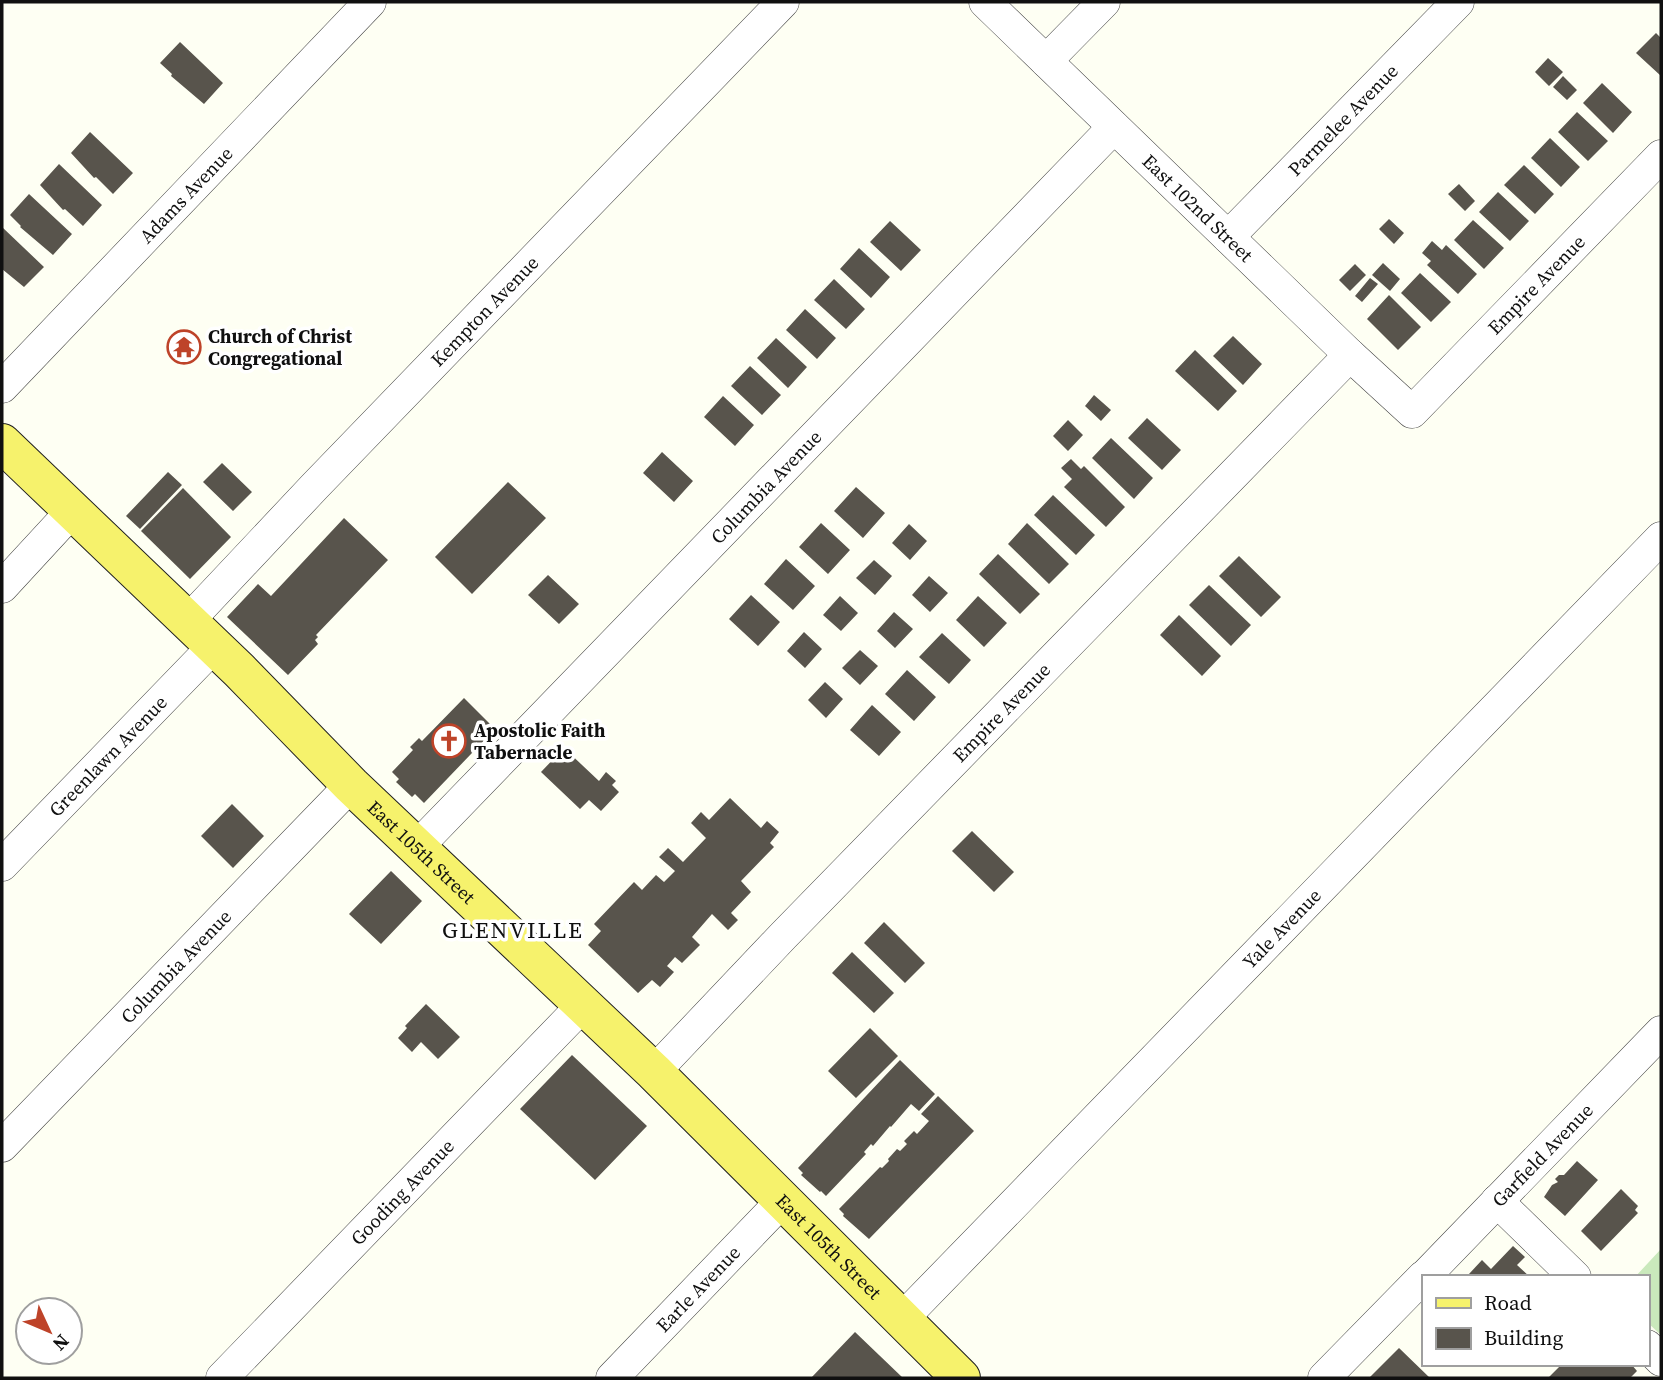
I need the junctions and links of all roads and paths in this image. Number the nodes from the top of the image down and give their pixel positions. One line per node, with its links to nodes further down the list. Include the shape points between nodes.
1 (370, 2): 11 (street, Adams Avenue)
2 (783, 2): 17 (street, Kempton Avenue, via 325,476)
3 (985, 2): 6 (street, East 102nd Street)
4 (1104, 2): 6 (street)
5 (1458, 2): 9 (street, Parmelee Avenue)
6 (1046, 61): 7 (street, East 102nd Street)
7 (1114, 127): 9 (street, East 102nd Street); 19 (street, Columbia Avenue)
8 (1661, 156): 12 (street, Empire Avenue)
9 (1228, 237): 10 (street, East 102nd Street)
10 (1350, 355): 12 (street, East 102nd Street); 23 (street, Empire Avenue)
11 (2, 387)
12 (1412, 412)
13 (2, 443): 14 (main road, East 105th Street)
14 (73, 510): 16 (street); 17 (main road, East 105th Street)
15 (1661, 538): 30 (street, Yale Avenue)
16 (2, 587)
17 (201, 634): 18 (main road, East 105th Street); 20 (street, Greenlawn Avenue)
18 (351, 785): 19 (main road, East 105th Street); 24 (street, Columbia Avenue)
19 (418, 846): 21 (main road, East 105th Street)
20 (2, 865)
21 (583, 1005): 23 (main road, East 105th Street); 31 (street, Gooding Avenue)
22 (1661, 1032): 26 (street, Garfield Avenue)
23 (654, 1072): 25 (main road, East 105th Street)
24 (2, 1146)
25 (783, 1199): 30 (main road, East 105th Street); 32 (street, Earle Avenue)
26 (1497, 1202): 27 (street, Garfield Avenue); 28 (street)
27 (1425, 1275)
28 (1573, 1275)
29 (1422, 1278): 34 (street, Garfield Avenue)
30 (901, 1320): 33 (main road, East 105th Street)
31 (222, 1378)
32 (612, 1378)
33 (961, 1378)
34 (1324, 1378)

